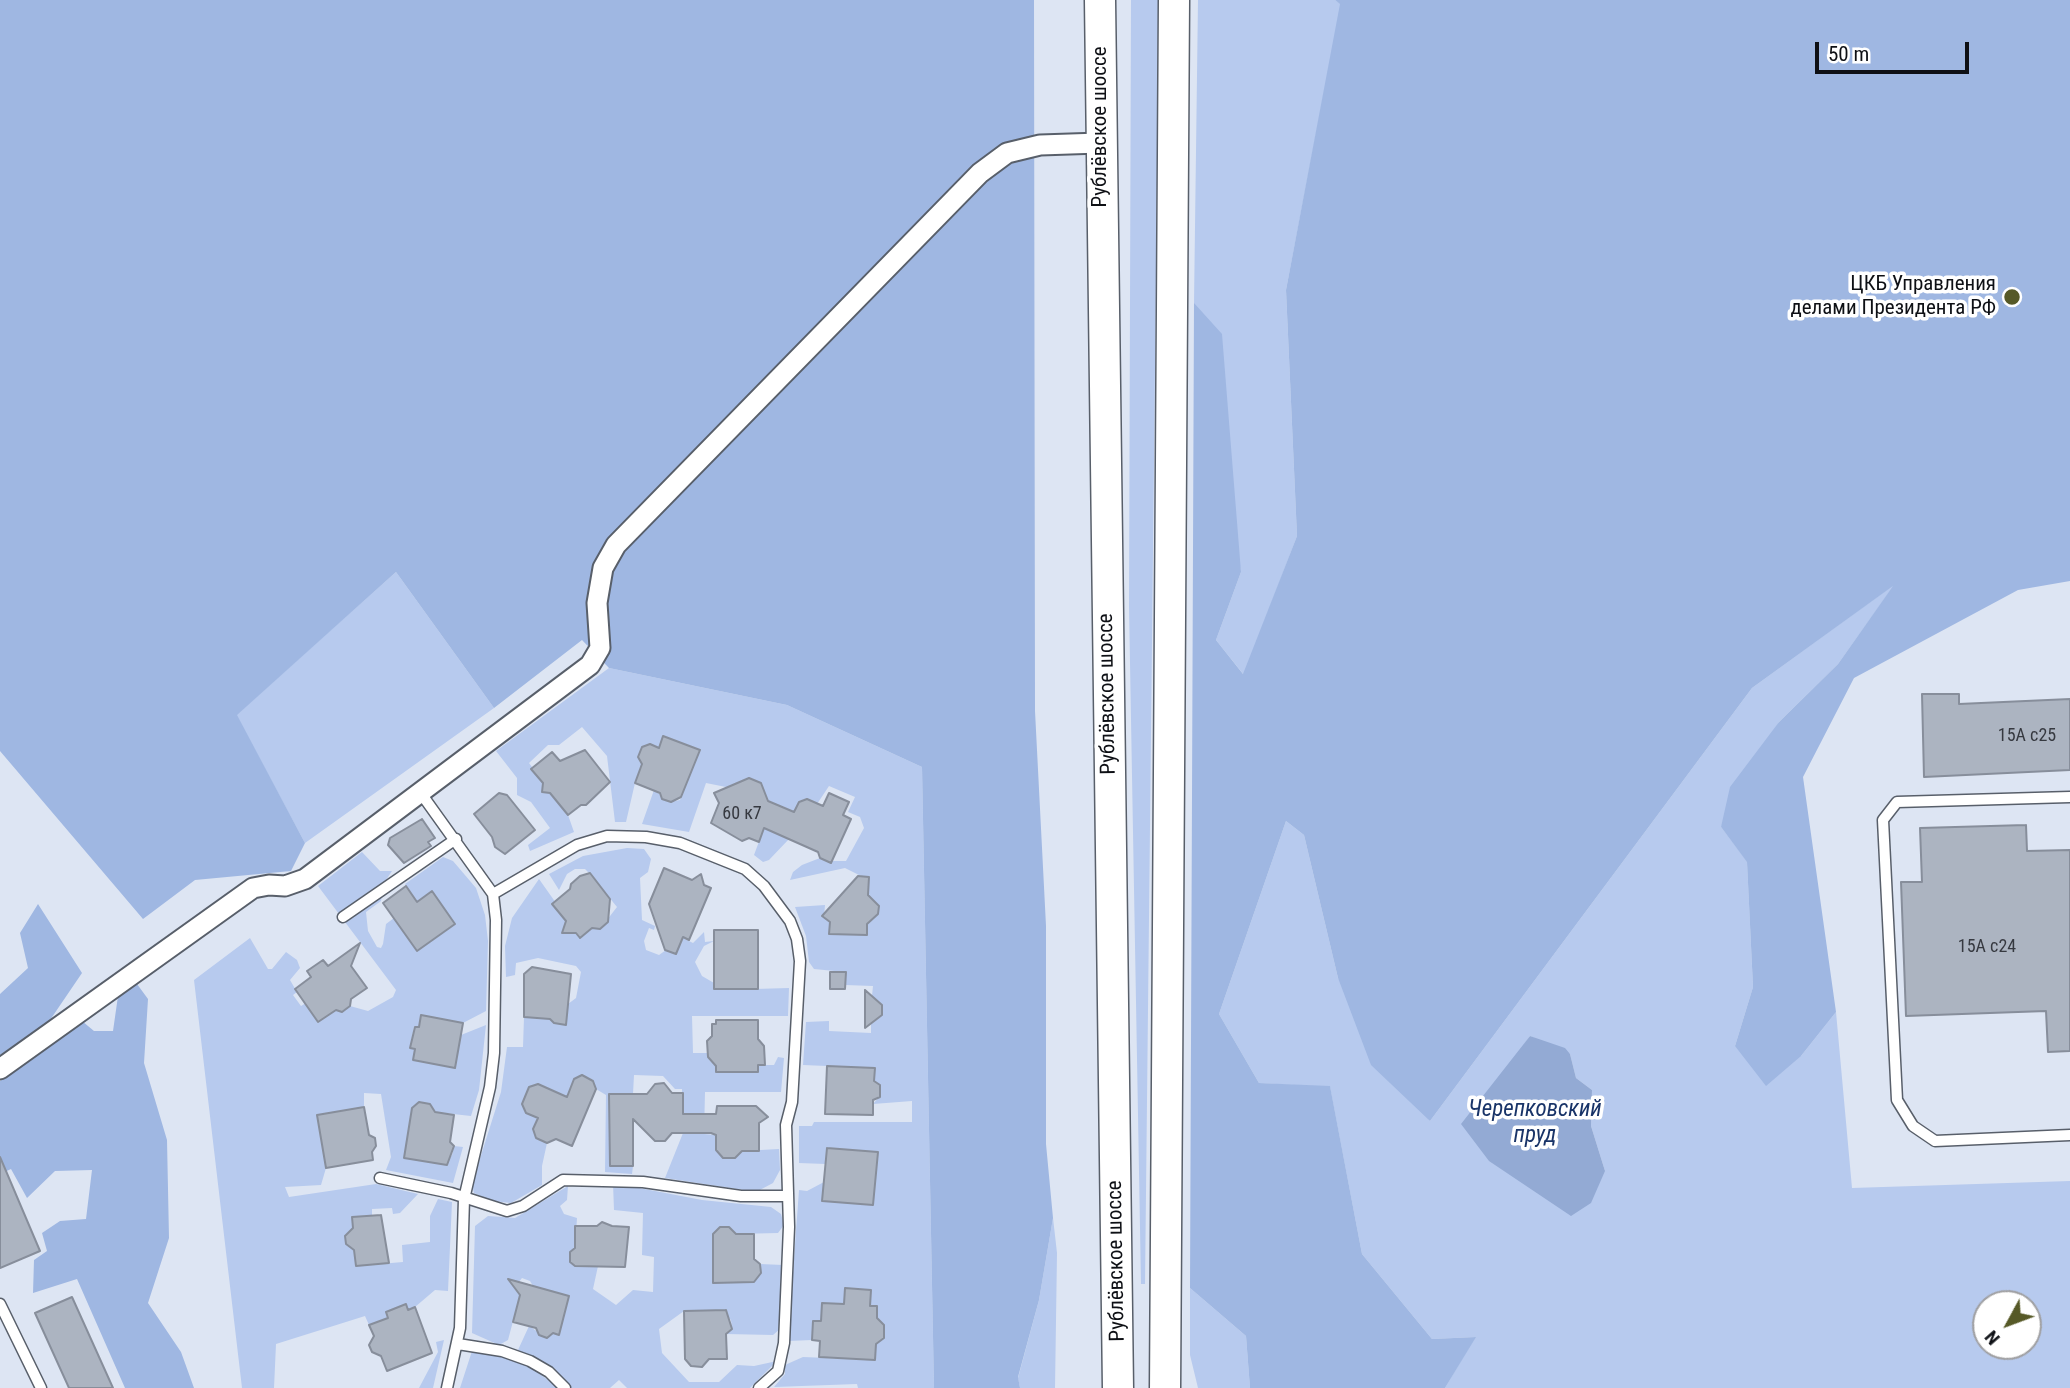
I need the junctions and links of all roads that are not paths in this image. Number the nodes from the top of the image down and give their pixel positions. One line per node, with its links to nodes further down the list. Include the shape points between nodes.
1 (1100, 0): 3 (main road, Рублёвское шоссе)
2 (1174, 0): 21 (main road)
3 (1101, 143): 4 (street, via 1040,145 1007,153 981,173 616,545 603,568 597,603 600,648 590,665); 20 (main road, Рублёвское шоссе)
4 (420, 792): 6 (lane); 9 (street, via 305,879 285,887 253,888)
5 (2070, 796): 10 (lane, via 1897,802 1883,820 1897,1100 1913,1126 1936,1141)
6 (456, 839): 7 (lane); 8 (lane)
7 (493, 894): 12 (lane, via 553,856 607,836 680,843 745,869 764,886 790,921 800,961 792,1102 786,1125); 13 (lane, via 494,1053)
8 (343, 916)
9 (0, 1069)
10 (2070, 1135)
11 (380, 1178): 13 (lane)
12 (788, 1196): 13 (lane, via 741,1196 643,1182 564,1180 507,1211); 19 (lane, via 784,1343 778,1371)
13 (464, 1199): 15 (lane)
14 (0, 1304): 16 (lane)
15 (458, 1344): 17 (lane); 18 (lane, via 530,1361 550,1372)
16 (41, 1388)
17 (447, 1388)
18 (565, 1388)
19 (759, 1388)
20 (1118, 1388)
21 (1165, 1388)

